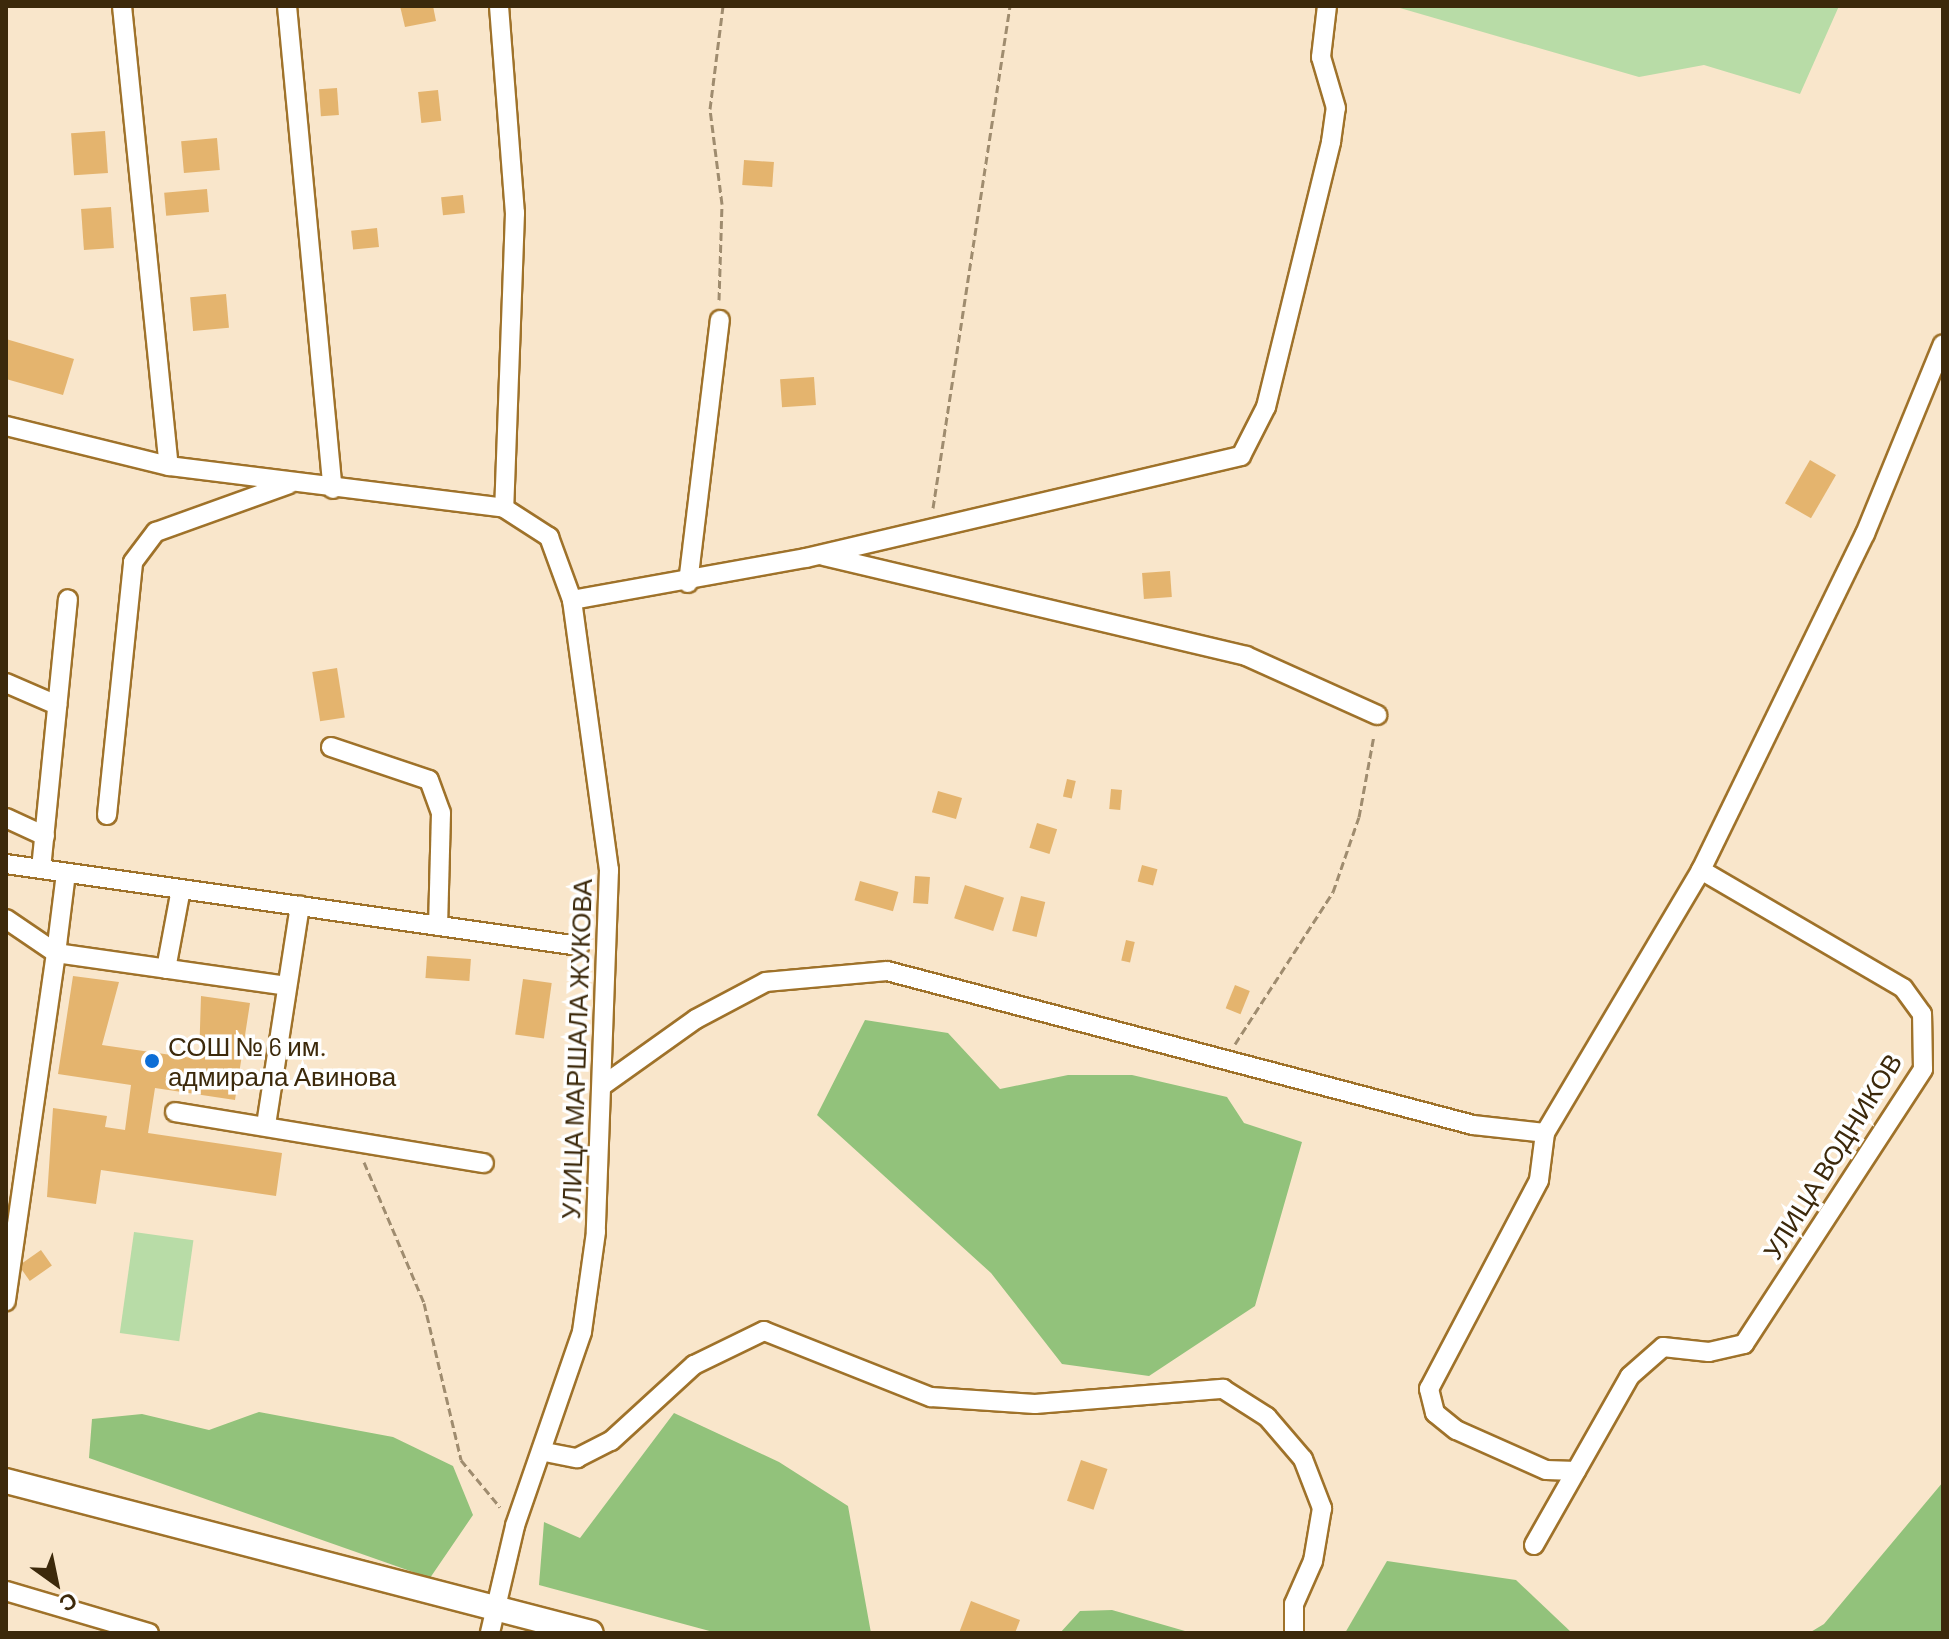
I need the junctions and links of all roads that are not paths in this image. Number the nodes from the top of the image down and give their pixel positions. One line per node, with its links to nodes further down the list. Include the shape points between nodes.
1 (122, 6): 8 (street)
2 (287, 6): 10 (street)
3 (499, 6): 11 (street, via 515,213)
4 (1327, 6): 12 (street, via 1321,57 1336,108 1331,142 1266,407 1241,456)
5 (720, 320): 13 (street)
6 (1943, 344): 25 (street, via 1865,534)
7 (6, 426): 8 (street)
8 (169, 466): 9 (street)
9 (292, 483): 10 (street); 20 (street, via 156,532 133,562)
10 (333, 489): 11 (street)
11 (504, 508): 15 (street, УЛИЦА МАРШАЛА ЖУКОВА, via 549,537)
12 (819, 555): 13 (street); 18 (street, via 1246,656)
13 (688, 583): 15 (street)
14 (68, 599): 17 (street)
15 (572, 600): 35 (street, УЛИЦА МАРШАЛА ЖУКОВА, via 609,870)
16 (6, 683): 17 (street)
17 (57, 705): 22 (street)
18 (1377, 715)
19 (331, 747): 30 (street, via 429,780 441,813)
20 (107, 815)
21 (6, 818): 22 (street)
22 (45, 836): 24 (street)
23 (6, 864): 24 (street)
24 (41, 869): 26 (street)
25 (1701, 870): 38 (street); 42 (street, УЛИЦА ВОДНИКОВ, via 1903,988 1922,1014 1923,1069 1744,1344 1709,1352 1663,1347 1630,1376)
26 (66, 873): 27 (street); 32 (street)
27 (181, 889): 28 (street); 33 (street)
28 (300, 906): 30 (street); 34 (street)
29 (6, 919): 32 (street)
30 (438, 926): 31 (street)
31 (579, 946)
32 (56, 953): 33 (street); 40 (street)
33 (166, 969): 34 (street)
34 (287, 986): 37 (street)
35 (602, 1086): 38 (street, via 696,1019 766,982 844,969 935,978 1473,1125); 41 (street, УЛИЦА МАРШАЛА ЖУКОВА, via 596,1232 582,1332)
36 (175, 1112): 37 (street)
37 (266, 1125): 39 (street)
38 (1545, 1133): 42 (street, via 1539,1180 1429,1389 1435,1413 1456,1430 1546,1470)
39 (484, 1163)
40 (6, 1301)
41 (545, 1452): 46 (street, УЛИЦА МАРШАЛА ЖУКОВА, via 515,1526); 50 (street, via 577,1458 611,1441 694,1365 764,1331 931,1397 1035,1404 1223,1389 1267,1417 1303,1459 1322,1508 1313,1561 1294,1604)
42 (1576, 1471): 44 (street, УЛИЦА ВОДНИКОВ)
43 (6, 1481): 46 (main road)
44 (1534, 1545)
45 (6, 1591): 47 (street)
46 (499, 1609): 48 (street, УЛИЦА МАРШАЛА ЖУКОВА); 49 (main road)
47 (149, 1633)
48 (490, 1633)
49 (591, 1633)
50 (1294, 1633)

